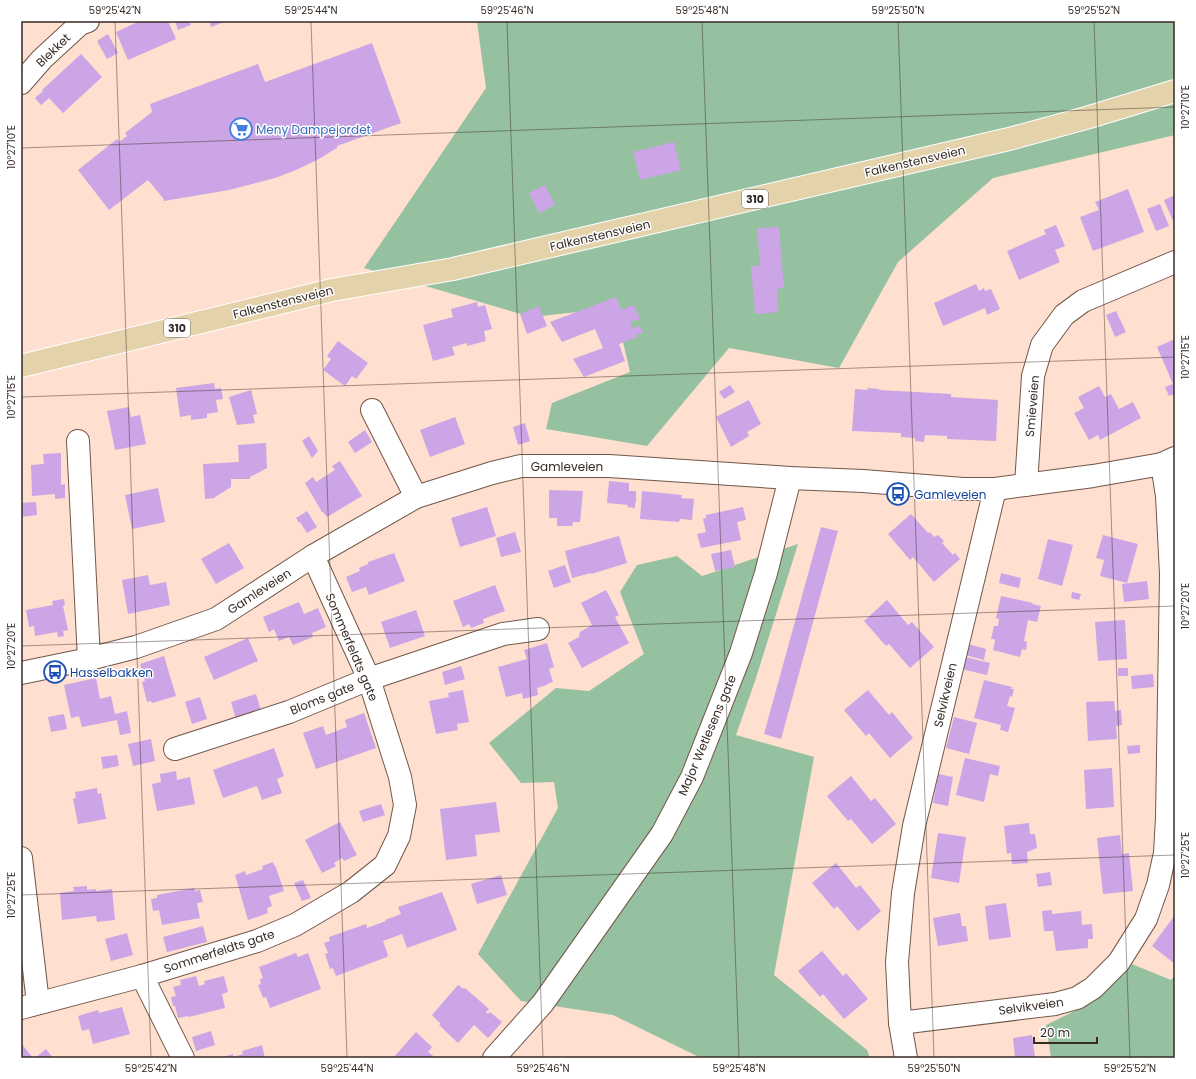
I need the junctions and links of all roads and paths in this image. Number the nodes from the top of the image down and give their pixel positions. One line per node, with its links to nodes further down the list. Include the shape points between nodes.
1 (88, 21): 2 (street, Blekket, via 80,24 42,59)
2 (21, 83)
3 (1175, 91): 5 (main road, Falkenstensveien / 310, via 1009,139 453,269 332,290)
4 (1175, 262): 10 (street, Smieveien, via 1083,301 1064,315 1042,345 1033,376)
5 (21, 366)
6 (372, 410): 12 (street)
7 (78, 441): 15 (street)
8 (1169, 461): 10 (street, Gamleveien); 22 (street, Selvikveien, via 1171,574 1168,818 1161,872 1146,919 1119,962 1093,988 1077,998 1055,1004)
9 (790, 478): 11 (street, Gamleveien); 12 (street, Gamleveien, via 609,466 521,466); 24 (street, Major Wetlesens gate, via 766,573 741,653 692,777 662,834 543,1003)
10 (1026, 486): 11 (street, Gamleveien)
11 (995, 489): 22 (street, Selvikveien, via 914,826 903,894 897,962)
12 (416, 497): 13 (street, Gamleveien)
13 (313, 556): 15 (street, Gamleveien, via 216,619 136,647); 17 (street, Sommerfeldts gate)
14 (538, 629): 17 (street, Bloms gate, via 503,634)
15 (89, 659): 16 (street, Gamleveien)
16 (21, 672)
17 (369, 679): 18 (street, Bloms gate, via 289,712); 20 (street, Sommerfeldts gate, via 400,777 405,806 399,836 384,865 351,892 295,926 258,941)
18 (175, 749)
19 (21, 858): 21 (street)
20 (142, 976): 21 (street, Sommerfeldts gate); 23 (street)
21 (30, 1006)
22 (900, 1023): 25 (street, Selvikveien)
23 (183, 1058)
24 (494, 1058)
25 (906, 1058)

